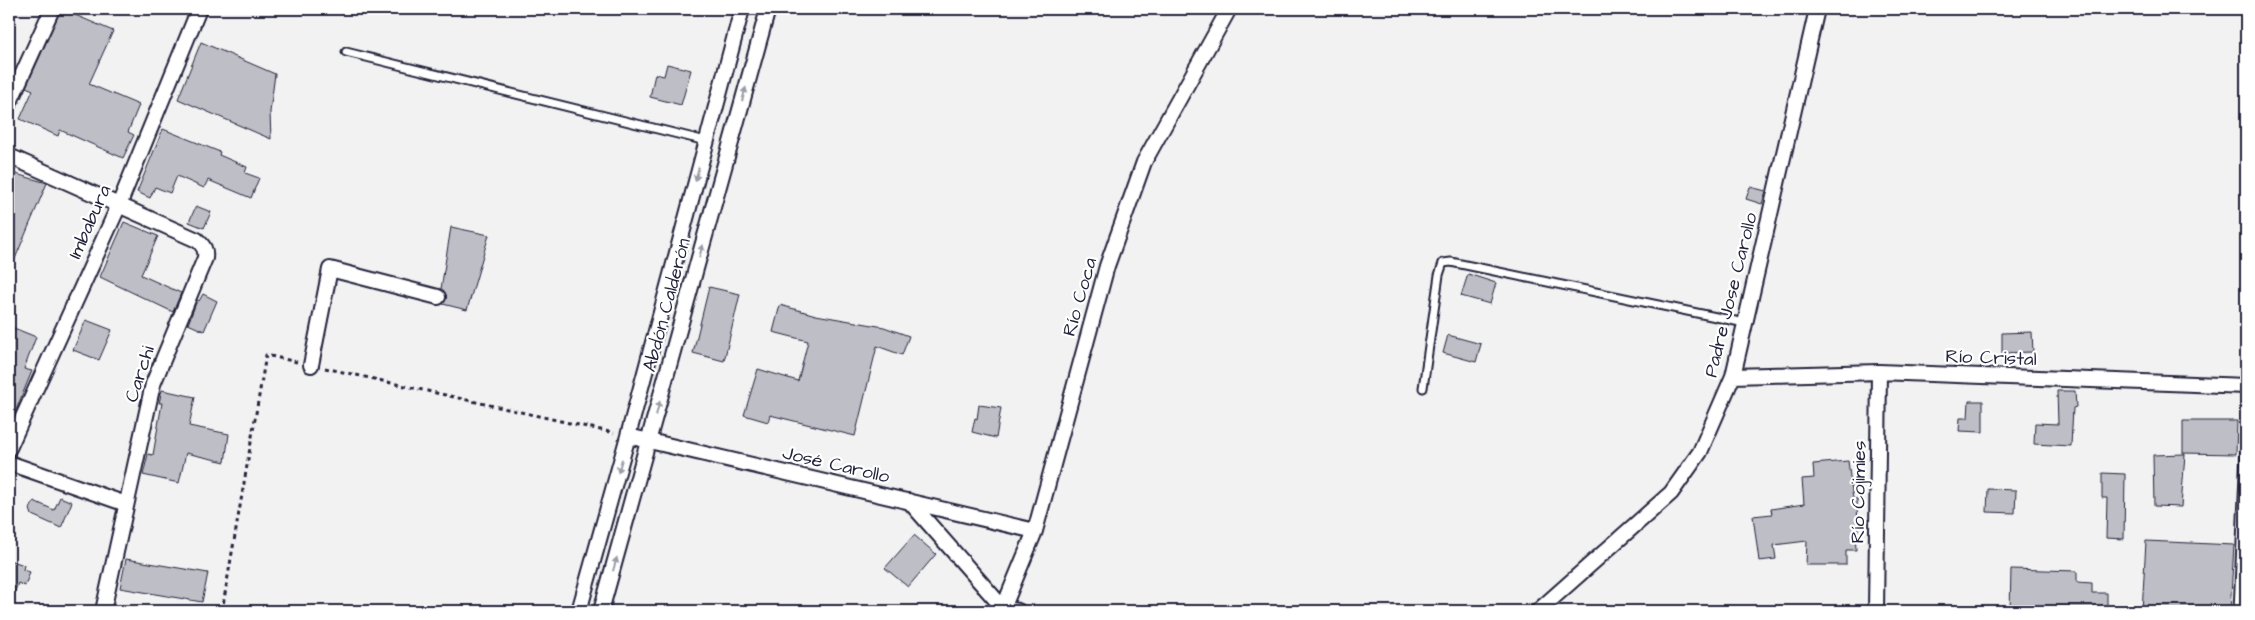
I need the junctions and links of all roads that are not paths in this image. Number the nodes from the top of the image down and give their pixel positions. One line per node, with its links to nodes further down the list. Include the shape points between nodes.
1 (52, 9): 8 (street)
2 (199, 9): 11 (street, Imbabura)
3 (742, 9): 9 (street, Abdón Calderón)
4 (768, 9): 21 (street, Abdón Calderón, one-way to 4)
5 (1229, 9): 26 (street, Río Coca, via 1144,162 1107,266)
6 (1817, 9): 13 (street, Padre Jose Carollo)
7 (346, 52): 9 (lane)
8 (9, 104)
9 (706, 141): 20 (street, Abdón Calderón, one-way to 20)
10 (9, 156): 11 (street)
11 (119, 205): 22 (street, Imbabura); 25 (street, Carchi, via 197,240 206,251 153,384)
12 (438, 297): 14 (street, via 330,269)
13 (1746, 323): 16 (street, Padre Jose Carollo); 18 (lane, via 1451,262 1443,263)
14 (312, 365)
15 (1879, 372): 16 (street, Río Cristal); 17 (street, Río Cristal); 33 (street, Río Cojimies)
16 (1733, 376): 32 (street, Padre Jose Carollo, via 1700,452 1670,493)
17 (2246, 386)
18 (1423, 388)
19 (2246, 428): 34 (lane)
20 (628, 436): 21 (street, José Carollo); 29 (street, Abdón Calderón, one-way to 29)
21 (649, 442): 24 (street, José Carollo); 30 (street, Abdón Calderón, one-way to 21)
22 (9, 448)
23 (9, 463): 25 (street)
24 (909, 501): 26 (street, José Carollo); 27 (street)
25 (126, 504): 28 (street, Carchi)
26 (1035, 531): 27 (street, Río Coca)
27 (1003, 610): 31 (street)
28 (103, 611)
29 (579, 611)
30 (602, 611)
31 (1018, 611)
32 (1538, 611)
33 (1876, 611)
34 (2238, 611)

